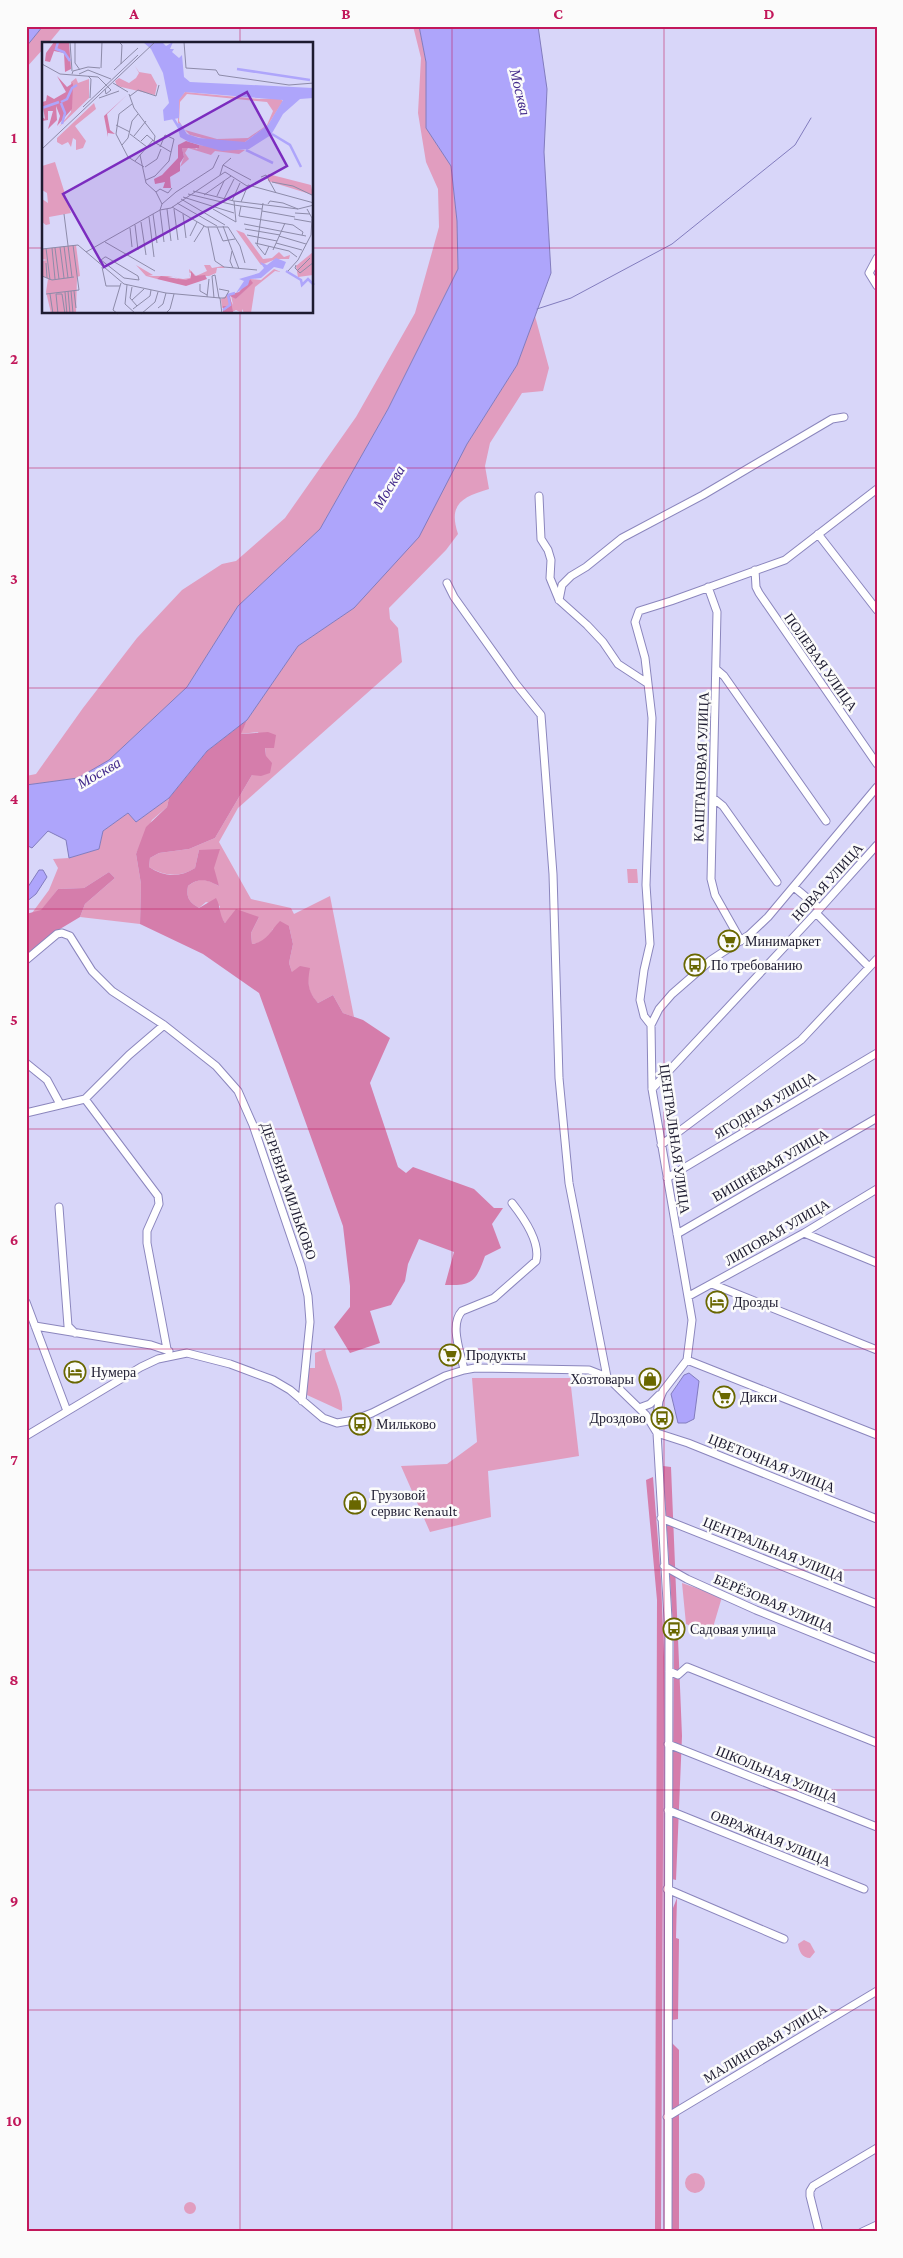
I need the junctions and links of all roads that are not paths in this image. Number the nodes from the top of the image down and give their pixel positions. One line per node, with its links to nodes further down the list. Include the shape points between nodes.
1 (877, 258): 2 (street, via 869,272)
2 (877, 286)
3 (844, 418): 10 (street, via 832,420 622,538 571,576 562,585)
4 (877, 489): 6 (street)
5 (539, 496): 10 (street, via 541,539 551,560 550,578)
6 (818, 534): 7 (street, via 784,560); 11 (street)
7 (756, 570): 9 (street); 14 (street, ПОЛЕВАЯ УЛИЦА, via 759,593)
8 (447, 583): 53 (street, via 541,716 553,874 558,1078 565,1154)
9 (708, 588): 12 (street, КАШТАНОВАЯ УЛИЦА, via 718,612); 13 (street, via 639,611 635,622 645,658)
10 (559, 600): 13 (street, via 587,625 618,664)
11 (877, 610)
12 (716, 670): 16 (street, КАШТАНОВАЯ УЛИЦА); 17 (street, via 724,676)
13 (647, 683): 27 (street, via 652,718 646,885 650,944 640,1000 644,1016)
14 (877, 764)
15 (877, 787): 20 (street)
16 (713, 798): 19 (street, via 724,806); 22 (street, КАШТАНОВАЯ УЛИЦА, via 712,887)
17 (826, 821)
18 (877, 845): 21 (street, НОВАЯ УЛИЦА)
19 (777, 882)
20 (794, 887): 21 (street); 22 (street)
21 (818, 910): 25 (street); 30 (street, НОВАЯ УЛИЦА)
22 (741, 941): 27 (street, via 711,960 672,994)
23 (877, 959): 25 (street)
24 (26, 960): 26 (street, ДЕРЕВНЯ МИЛЬКОВО, via 57,934 66,934 92,971 112,991)
25 (869, 967): 35 (street, via 801,1040)
26 (164, 1025): 31 (street); 55 (street, ДЕРЕВНЯ МИЛЬКОВО, via 216,1066 238,1091 253,1125 302,1266 308,1296 310,1322)
27 (651, 1025): 30 (street, ЦЕНТРАЛЬНАЯ УЛИЦА)
28 (877, 1053): 36 (street, ЯГОДНАЯ УЛИЦА)
29 (26, 1063): 32 (street, via 47,1080)
30 (652, 1089): 35 (street, ЦЕНТРАЛЬНАЯ УЛИЦА)
31 (84, 1099): 32 (street); 48 (street, via 158,1196 159,1204 147,1231 146,1243)
32 (60, 1104): 33 (street)
33 (26, 1113)
34 (877, 1118): 41 (street, ВИШНЁВАЯ УЛИЦА)
35 (661, 1145): 36 (street, ЦЕНТРАЛЬНАЯ УЛИЦА)
36 (667, 1178): 41 (street, ЦЕНТРАЛЬНАЯ УЛИЦА)
37 (877, 1189): 40 (street, ЛИПОВАЯ УЛИЦА)
38 (512, 1203): 52 (street, via 536,1245 536,1261 494,1298 458,1316 456,1327)
39 (59, 1208): 47 (street, via 68,1326)
40 (804, 1233): 42 (street); 43 (street, ЛИПОВАЯ УЛИЦА)
41 (676, 1234): 44 (street, ЦЕНТРАЛЬНАЯ УЛИЦА)
42 (877, 1264)
43 (712, 1284): 44 (street, ЛИПОВАЯ УЛИЦА); 49 (street)
44 (689, 1296): 51 (street, ЦЕНТРАЛЬНАЯ УЛИЦА, via 692,1320)
45 (26, 1302): 46 (street)
46 (35, 1326): 47 (street); 57 (street)
47 (78, 1334): 48 (street)
48 (167, 1349): 50 (street)
49 (877, 1350)
50 (173, 1354): 55 (street, via 206,1357 256,1372); 57 (street, via 158,1359)
51 (687, 1360): 54 (street); 59 (street)
52 (464, 1370): 53 (street, via 589,1370); 55 (street, via 354,1420 328,1421)
53 (608, 1377): 56 (street)
54 (664, 1390): 56 (street, via 650,1404); 58 (street, via 659,1401)
55 (302, 1401)
56 (639, 1408): 58 (street)
57 (67, 1411): 60 (street)
58 (656, 1430): 61 (street); 62 (street, ЦВЕТОЧНАЯ УЛИЦА)
59 (877, 1435)
60 (26, 1436)
61 (661, 1518): 63 (street); 64 (street, ЦЕНТРАЛЬНАЯ УЛИЦА)
62 (877, 1519)
63 (664, 1566): 65 (street, БЕРЁЗОВАЯ УЛИЦА, via 756,1610); 66 (street)
64 (877, 1604)
65 (877, 1659)
66 (669, 1672): 67 (street, via 678,1675 687,1667); 68 (street)
67 (877, 1743)
68 (668, 1744): 69 (street); 70 (street, ШКОЛЬНАЯ УЛИЦА)
69 (668, 1810): 71 (street); 72 (street, ОВРАЖНАЯ УЛИЦА)
70 (877, 1827)
71 (668, 1889): 73 (street); 75 (street)
72 (864, 1889)
73 (784, 1939)
74 (877, 1991): 75 (street, МАЛИНОВАЯ УЛИЦА)
75 (667, 2117): 78 (street)
76 (877, 2148): 79 (street, via 813,2186 810,2196)
77 (877, 2226): 80 (street)
78 (668, 2232)
79 (818, 2232)
80 (862, 2232)

